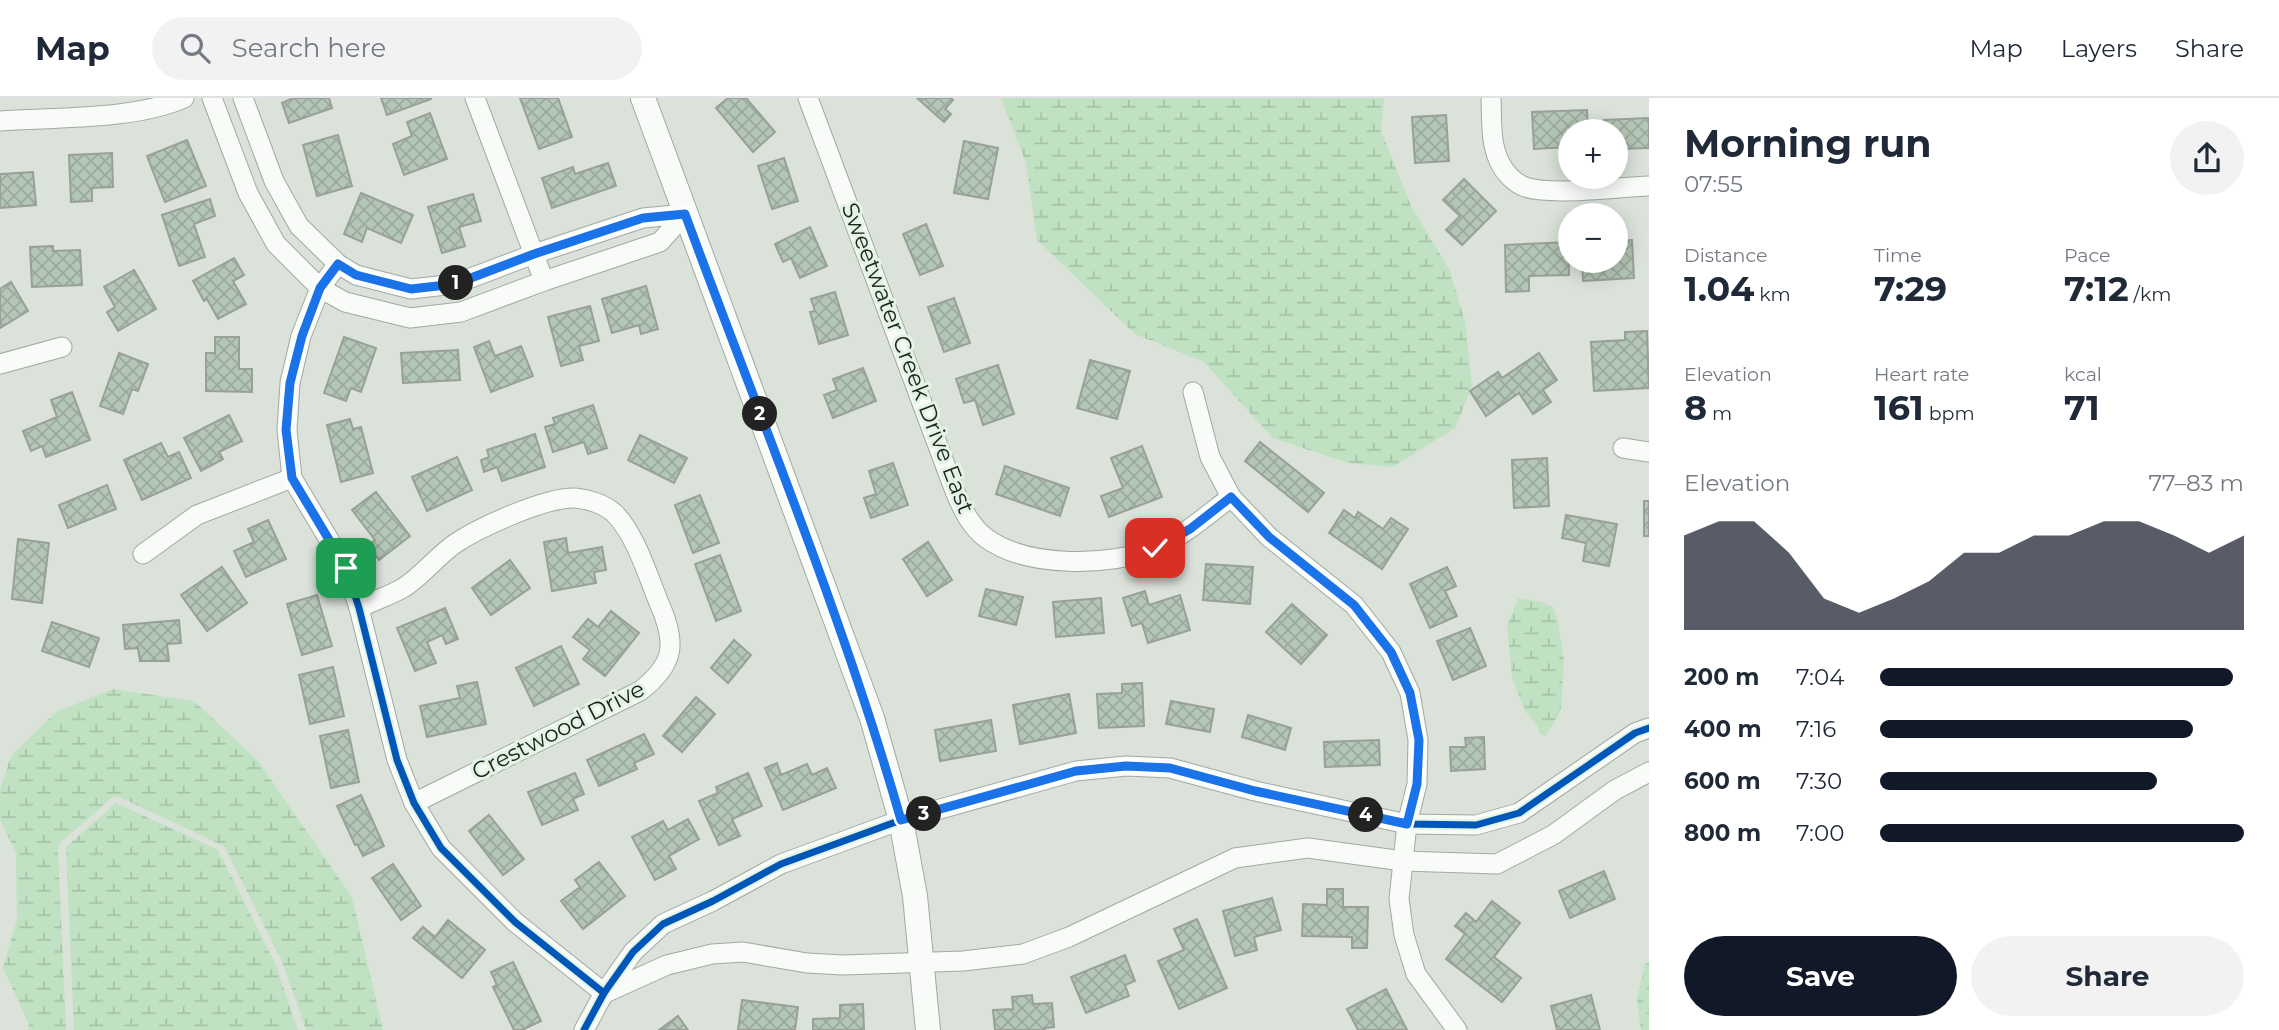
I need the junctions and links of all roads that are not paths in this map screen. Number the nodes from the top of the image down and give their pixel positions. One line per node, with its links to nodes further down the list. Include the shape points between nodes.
1 (184, 98): 8 (street, via 126,113)
2 (212, 98): 14 (street, via 248,193 276,244)
3 (243, 98): 12 (street, via 274,181 299,226)
4 (474, 98): 11 (street)
5 (643, 98): 10 (main road)
6 (808, 98): 21 (street, Sweetwater Creek Drive East, via 956,494 968,519 986,538 1021,554 1064,561 1111,559 1155,548 1190,529)
7 (1491, 98): 9 (street, via 1492,143 1508,176 1524,186 1549,190)
8 (0, 121)
9 (1649, 186)
10 (685, 214): 11 (street, via 643,218); 13 (street, via 660,242); 27 (main road, via 872,718)
11 (534, 254): 12 (street, via 455,284 411,289 356,275); 13 (street)
12 (338, 264): 14 (street)
13 (544, 281): 14 (street, via 461,312 410,318 345,302)
14 (320, 288): 20 (street, via 290,383 286,430)
15 (62, 347): 16 (street)
16 (0, 364)
17 (1193, 392): 21 (street, via 1210,457)
18 (1623, 448): 19 (street)
19 (1649, 452)
20 (292, 478): 22 (street, via 197,515); 23 (street, via 346,568)
21 (1231, 497): 28 (street, via 1269,537 1354,605 1391,652 1410,693 1419,740 1417,784)
22 (143, 554)
23 (359, 608): 26 (street, via 397,760); 26 (street, Crestwood Drive, via 404,587 483,528 552,501 574,498 594,501 612,511 626,527 667,619 668,659 657,678 640,691)
24 (1649, 728): 28 (street, via 1519,813 1476,825)
25 (1649, 772): 29 (street, via 1615,790 1553,835 1497,864)
26 (414, 803): 31 (street, via 441,848 471,880 514,922)
27 (901, 820): 28 (street, via 1076,771 1126,766 1170,768); 30 (main road); 31 (street, via 781,864 663,925 632,952)
28 (1407, 824): 29 (street)
29 (1403, 861): 30 (street, via 1308,848 1235,858 1023,954); 34 (street, via 1399,899 1416,974)
30 (922, 961): 31 (street, via 843,965 743,953 712,954 667,965); 33 (main road)
31 (604, 993): 32 (street)
32 (584, 1030)
33 (928, 1030)
34 (1457, 1030)

